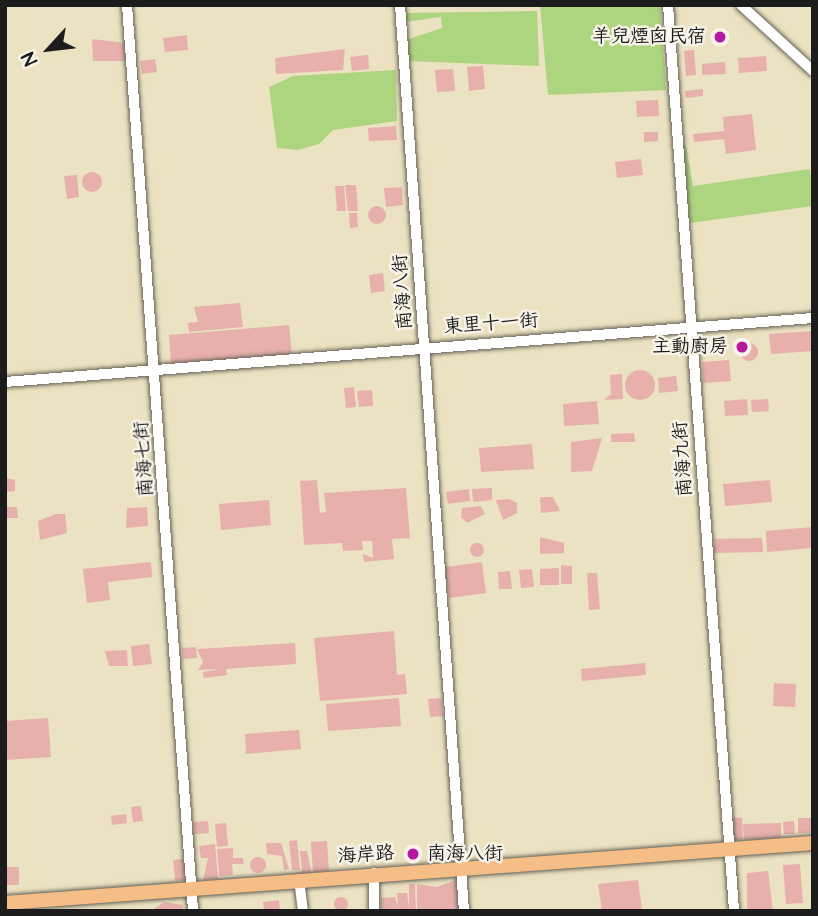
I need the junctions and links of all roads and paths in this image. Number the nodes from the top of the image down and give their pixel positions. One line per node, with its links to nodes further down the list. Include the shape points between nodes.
1 (127, 5): 9 (street, 南海七街)
2 (400, 5): 8 (street, 南海八街)
3 (668, 5): 7 (street, 南海九街)
4 (741, 5): 5 (street)
5 (813, 71)
6 (813, 318): 7 (street, 東里十一街)
7 (692, 327): 8 (street, 東里十一街); 12 (street, 南海九街)
8 (425, 346): 9 (street, 東里十一街); 13 (street, 南海八街)
9 (155, 372): 10 (street, 東里十一街); 16 (street, 南海七街)
10 (5, 382)
11 (813, 843): 12 (main road, 海岸路)
12 (726, 850): 13 (main road, 海岸路); 23 (street, 南海九街)
13 (462, 868): 14 (main road, 海岸路); 22 (street, 南海八街)
14 (374, 873): 15 (main road, 海岸路); 21 (street)
15 (299, 879): 16 (main road, 海岸路); 20 (street)
16 (192, 889): 18 (main road, 海岸路); 19 (street, 南海七街)
17 (5, 902): 18 (main road, 海岸路)
18 (65, 905)
19 (193, 911)
20 (303, 911)
21 (374, 911)
22 (464, 911)
23 (734, 911)

